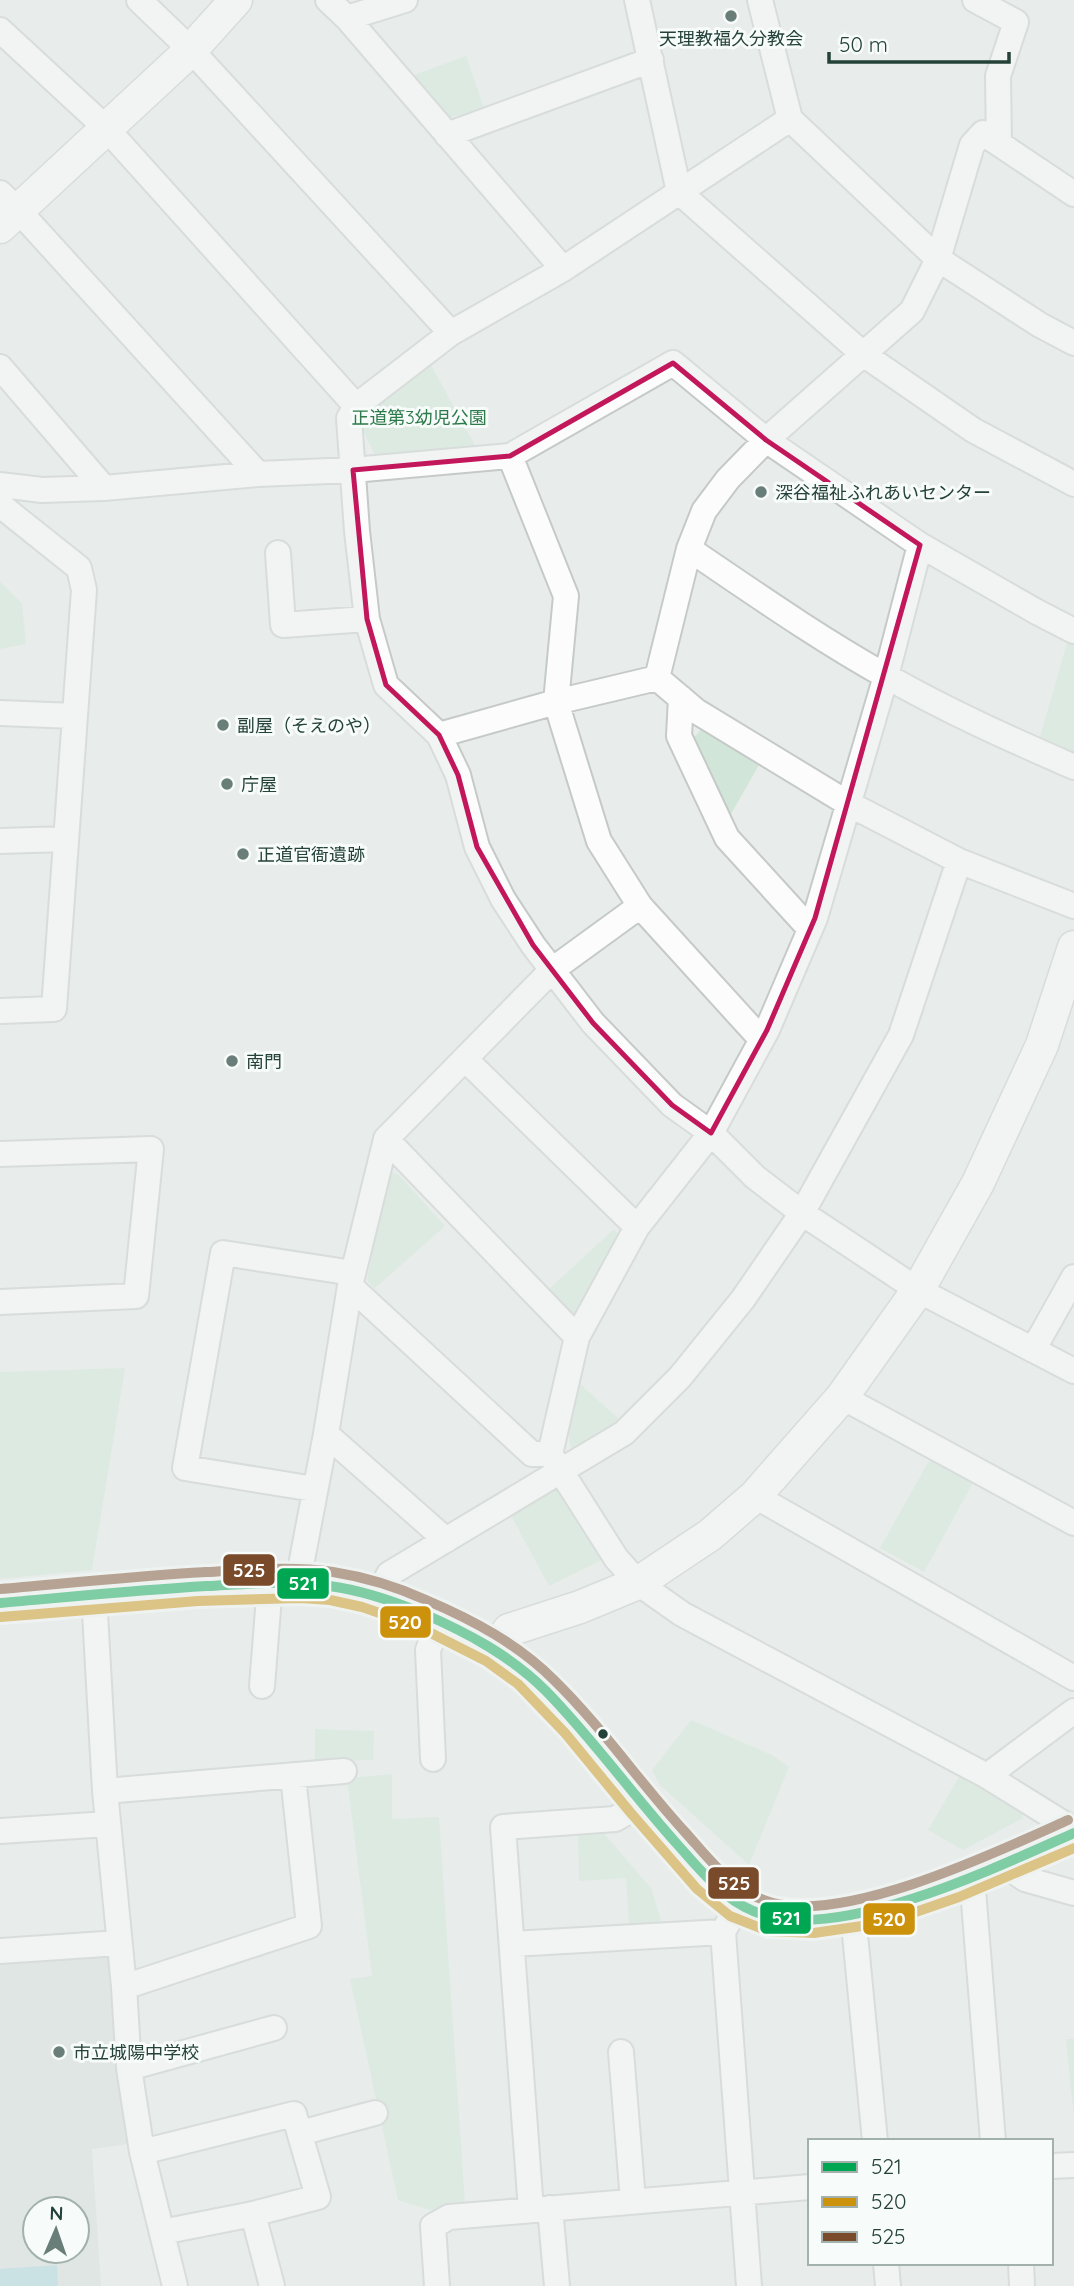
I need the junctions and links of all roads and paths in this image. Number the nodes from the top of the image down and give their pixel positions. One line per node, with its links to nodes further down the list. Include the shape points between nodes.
1 (139, 0): 10 (street)
2 (236, 0): 10 (street)
3 (328, 0): 8 (street)
4 (405, 0): 8 (street)
5 (638, 0): 11 (street)
6 (760, 0): 12 (street)
7 (975, 0): 15 (street, via 1016,22 998,76)
8 (347, 18): 14 (street)
9 (0, 30): 13 (street)
10 (191, 50): 13 (street); 21 (street)
11 (650, 60): 14 (street); 16 (street)
12 (790, 120): 16 (street); 19 (street)
13 (106, 128): 18 (street); 25 (street)
14 (447, 135): 20 (street)
15 (999, 144): 17 (street); 19 (street, via 982,133 972,145)
16 (679, 192): 20 (street); 23 (street)
17 (1074, 194)
18 (6, 210): 29 (street)
19 (938, 259): 22 (street); 23 (street, via 912,311)
20 (563, 269): 21 (street)
21 (451, 333): 25 (street)
22 (1074, 343)
23 (863, 354): 26 (street); 30 (street, via 973,430)
24 (0, 367): 32 (street)
25 (356, 406): 28 (street, via 349,418)
26 (766, 440): 27 (street, via 673,363); 34 (street); 35 (street, via 728,478 704,511)
27 (510, 456): 28 (street); 42 (street, via 566,596)
28 (353, 470): 29 (street); 37 (street)
29 (258, 474): 32 (street)
30 (1074, 484)
31 (0, 485): 32 (street)
32 (104, 488)
33 (0, 505): 44 (street, via 79,568 84,590)
34 (920, 545): 38 (street); 39 (street)
35 (689, 549): 39 (street); 40 (street)
36 (278, 553): 37 (street, via 283,625)
37 (367, 619): 45 (street, via 386,685)
38 (1074, 631)
39 (886, 676): 46 (street, via 986,729); 47 (street)
40 (657, 678): 41 (street); 42 (street)
41 (681, 698): 47 (street); 53 (street, via 679,736 727,838)
42 (556, 702): 45 (street); 51 (street, via 599,841)
43 (0, 713): 44 (street)
44 (75, 716): 48 (street)
45 (439, 735): 55 (street, via 458,775 477,847 503,899)
46 (1074, 767)
47 (849, 804): 50 (street); 53 (street)
48 (66, 839): 49 (street); 56 (street, via 54,1009)
49 (0, 841)
50 (959, 862): 52 (street); 62 (street, via 901,1035)
51 (640, 906): 55 (street); 57 (street)
52 (1074, 906)
53 (810, 929): 57 (street)
54 (1074, 947): 66 (street, via 1042,1045 978,1183)
55 (552, 970): 58 (street); 59 (street, via 593,1023 672,1105)
56 (0, 1011)
57 (761, 1039): 59 (street)
58 (466, 1060): 60 (street); 63 (street)
59 (711, 1133): 62 (street, via 755,1177); 63 (street)
60 (386, 1139): 65 (street); 68 (street)
61 (0, 1154): 67 (street, via 152,1149 136,1296)
62 (802, 1213): 66 (street); 73 (street, via 743,1299 680,1377 624,1433)
63 (637, 1227): 68 (street)
64 (1074, 1277): 69 (street)
65 (352, 1279): 72 (street); 73 (street, via 532,1454); 74 (street, via 223,1253 185,1468)
66 (918, 1290): 69 (street); 71 (street)
67 (0, 1302)
68 (577, 1337): 73 (street)
69 (1033, 1350): 70 (street)
70 (1074, 1371)
71 (842, 1397): 75 (street); 76 (street)
72 (326, 1434): 74 (street); 77 (street)
73 (555, 1462): 77 (street); 79 (street, via 616,1558)
74 (314, 1489): 78 (street)
75 (755, 1496): 79 (street, via 710,1535); 86 (street)
76 (1074, 1523)
77 (446, 1540): 82 (street, via 389,1574)
78 (302, 1583): 80 (street); 82 (street)
79 (638, 1583): 85 (street, via 509,1630); 92 (street, via 682,1614)
80 (270, 1584): 81 (street); 87 (street)
81 (94, 1595): 83 (street); 93 (street)
82 (377, 1597): 84 (street)
83 (0, 1603)
84 (439, 1622): 85 (street); 89 (street, via 421,1657)
85 (495, 1650): 94 (street, via 572,1719)
86 (1074, 1678)
87 (262, 1686)
88 (1074, 1711): 92 (street)
89 (433, 1759)
90 (344, 1771): 91 (street)
91 (293, 1776): 93 (street); 107 (street, via 309,1926)
92 (987, 1776): 97 (street)
93 (105, 1791): 95 (street)
94 (641, 1804): 101 (street, via 709,1881); 105 (street, via 615,1819 503,1827)
95 (108, 1824): 96 (street); 104 (street)
96 (0, 1831)
97 (1074, 1832): 98 (street)
98 (1003, 1864): 99 (street); 100 (street, via 1024,1879)
99 (972, 1877): 102 (street); 114 (street)
100 (1074, 1893)
101 (738, 1905): 102 (street, via 764,1917 804,1920); 103 (street)
102 (853, 1914): 113 (street)
103 (723, 1932): 105 (street); 119 (street)
104 (120, 1943): 106 (street); 107 (street)
105 (512, 1944): 121 (street)
106 (0, 1951)
107 (124, 1987): 110 (street)
108 (274, 2028): 110 (street)
109 (621, 2052): 120 (street)
110 (129, 2068): 115 (street)
111 (375, 2113): 112 (street)
112 (300, 2133): 115 (street, via 294,2114); 122 (street, via 318,2197)
113 (875, 2139)
114 (993, 2139)
115 (142, 2152): 123 (street)
116 (1074, 2165): 117 (street)
117 (1053, 2166)
118 (808, 2187): 119 (street)
119 (741, 2192): 120 (street); 130 (street)
120 (633, 2201): 121 (street)
121 (541, 2209): 128 (street, via 449,2217 433,2226); 129 (street)
122 (253, 2214): 123 (street); 127 (street)
123 (162, 2232): 126 (street)
124 (886, 2265): 131 (street)
125 (1021, 2265): 132 (street)
126 (175, 2286)
127 (272, 2286)
128 (437, 2286)
129 (556, 2286)
130 (749, 2286)
131 (888, 2286)
132 (1023, 2286)

